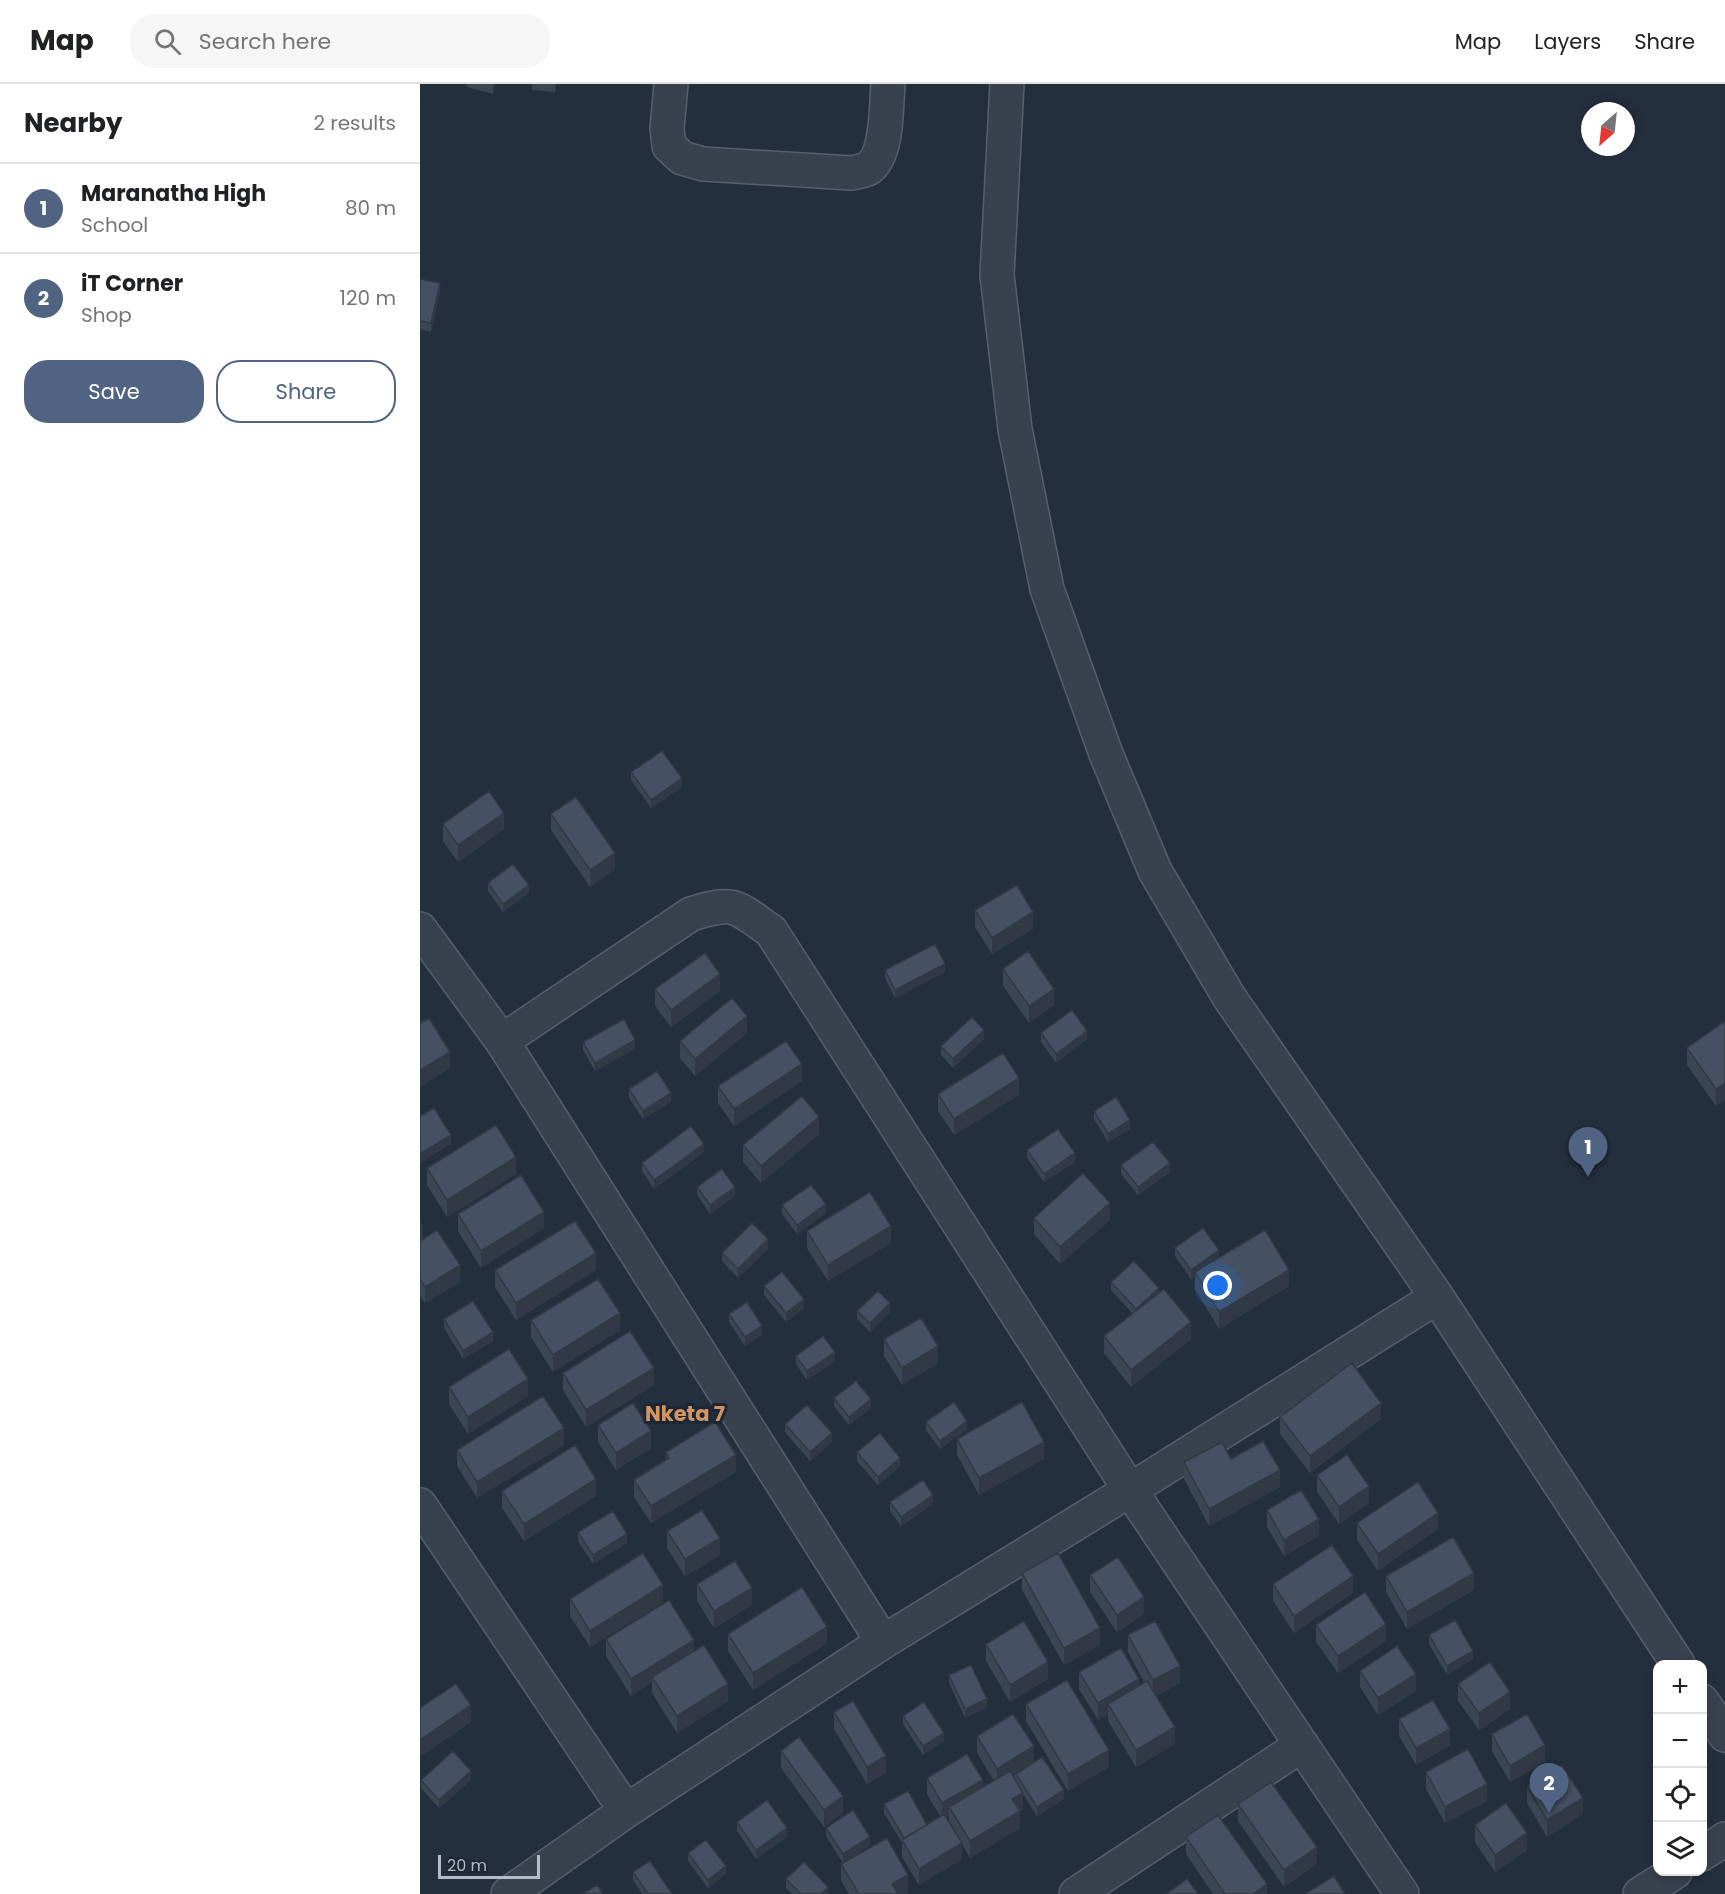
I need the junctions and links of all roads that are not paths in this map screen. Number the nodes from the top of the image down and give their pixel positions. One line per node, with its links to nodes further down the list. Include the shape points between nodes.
1 (671, 84): 2 (street, via 669,146 681,158 703,164 850,173 868,169 878,157)
2 (888, 84)
3 (1006, 84): 6 (street, via 997,275 1015,429 1047,589 1155,871 1229,997)
4 (420, 929): 5 (street)
5 (502, 1041): 7 (street, via 691,914 716,906 736,907 771,931); 9 (street)
6 (1437, 1297): 7 (street); 10 (street)
7 (1130, 1490): 9 (street); 13 (street)
8 (420, 1505): 14 (street)
9 (883, 1642): 14 (street)
10 (1675, 1660)
11 (1707, 1708): 12 (street)
12 (1725, 1735)
13 (1302, 1745): 19 (street); 20 (street)
14 (626, 1811): 18 (street)
15 (1725, 1839): 16 (street)
16 (1707, 1851)
17 (1669, 1876): 21 (street)
18 (508, 1894)
19 (1076, 1894)
20 (1401, 1894)
21 (1640, 1894)

